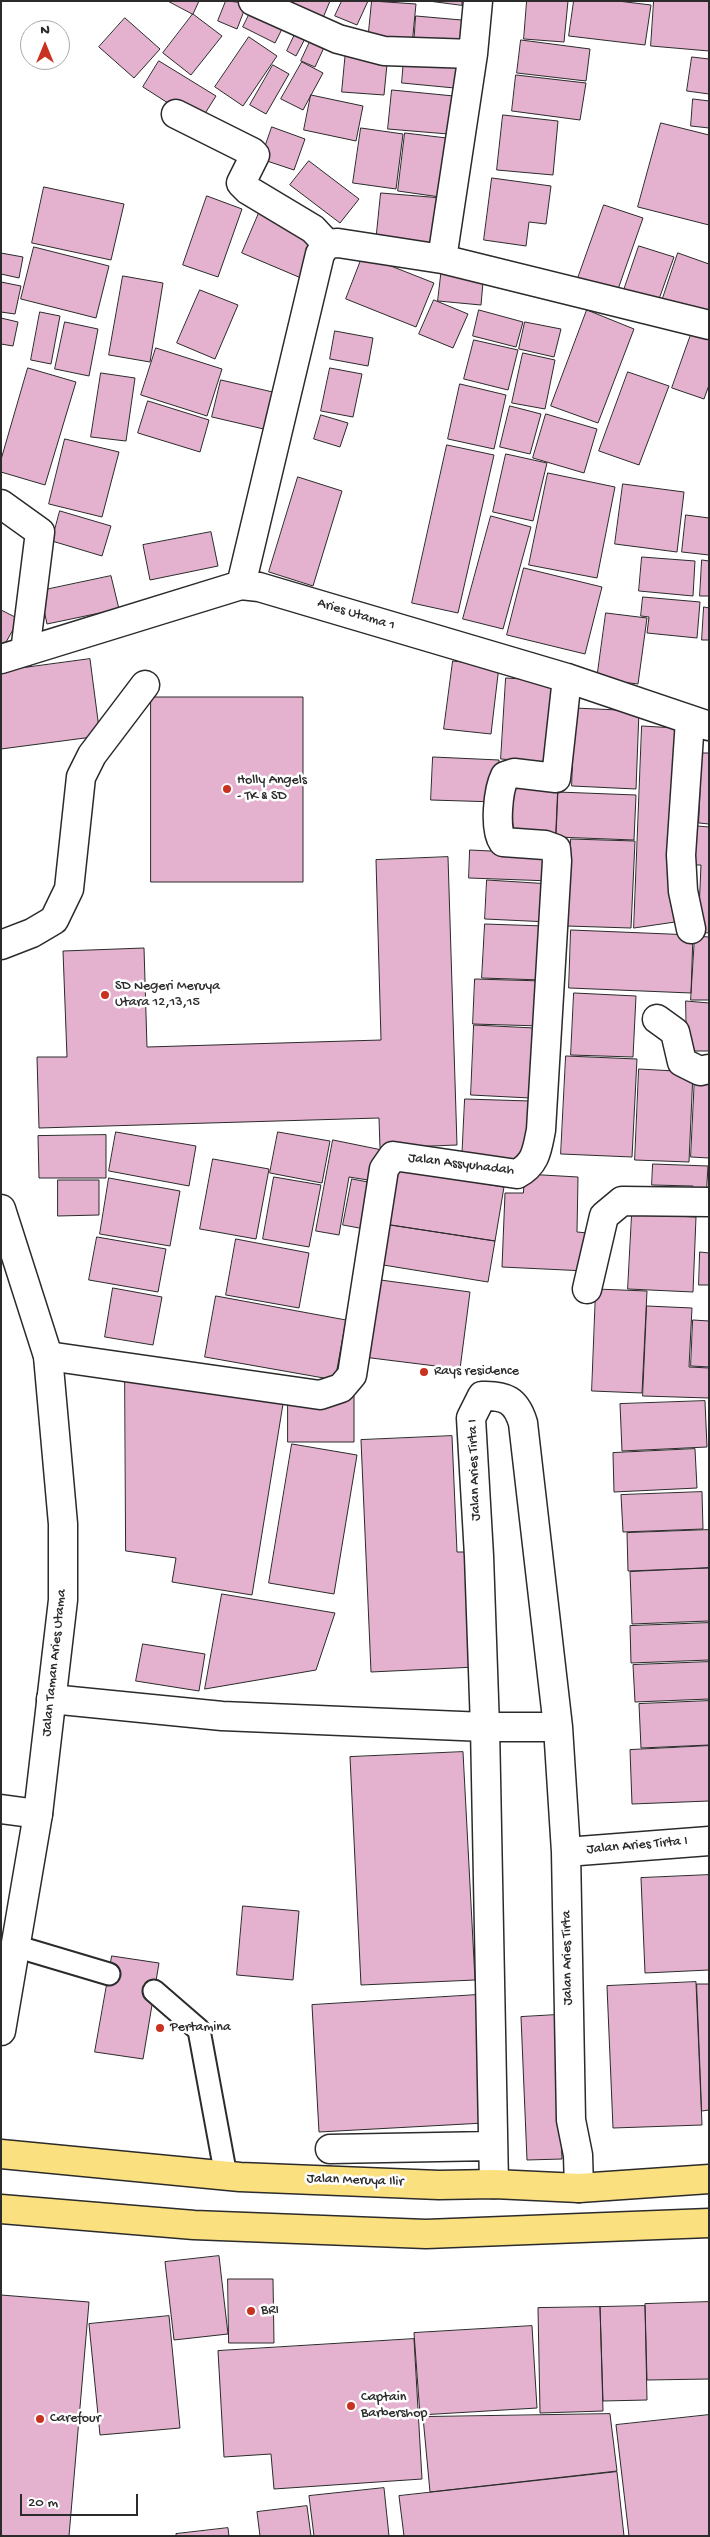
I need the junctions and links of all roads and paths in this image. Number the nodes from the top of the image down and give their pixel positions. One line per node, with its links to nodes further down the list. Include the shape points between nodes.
1 (253, 1): 3 (street, via 338,39 384,51)
2 (478, 1): 3 (street)
3 (473, 54): 6 (street)
4 (176, 114): 5 (street, via 252,152 254,160 241,183 313,230)
5 (328, 244): 6 (street); 9 (street, via 320,254)
6 (442, 259): 7 (street)
7 (709, 326)
8 (1, 504): 10 (street, via 40,532)
9 (240, 585): 10 (street, Aries Utama 1); 11 (street, Aries Utama 1, via 259,587)
10 (13, 656)
11 (567, 678): 13 (street, Aries Utama 1); 21 (street, Jalan Assyuhadah, via 556,778 514,773 505,776 501,785 497,834 503,842 545,845 556,849 541,1130 532,1164 517,1174 393,1156 384,1169 352,1375 341,1388 320,1395)
12 (145, 685): 15 (street, via 92,755 81,777 69,889 54,920)
13 (699, 723): 14 (street, via 681,855 683,891)
14 (691, 929)
15 (1, 945)
16 (657, 1019): 17 (street, via 675,1032 682,1062 700,1071)
17 (709, 1069)
18 (709, 1202): 20 (street, via 622,1201 604,1216)
19 (1, 1209): 21 (street, Jalan Taman Aries Utama)
20 (587, 1289)
21 (48, 1356): 22 (street, Jalan Taman Aries Utama, via 63,1524 63,1600)
22 (51, 1699): 23 (street, via 222,1716); 26 (street, Jalan Taman Aries Utama)
23 (485, 1727): 24 (street); 24 (street, Jalan Aries Tirta I, via 471,1418 482,1396 499,1396 512,1403 520,1412 523,1423); 33 (street)
24 (558, 1727): 28 (street, Jalan Aries Tirta)
25 (1, 1809): 26 (street)
26 (38, 1814): 29 (street, Jalan Taman Aries Utama)
27 (709, 1841): 28 (street, Jalan Aries Tirta I)
28 (566, 1852): 39 (street, Jalan Aries Tirta, via 571,2120 578,2155)
29 (15, 1946): 30 (lane); 32 (street, Jalan Taman Aries Utama)
30 (109, 1974)
31 (154, 1991): 36 (lane, via 199,2030)
32 (1, 2031)
33 (492, 2146): 34 (street); 38 (street)
34 (330, 2149)
35 (1, 2154): 36 (main road, Jalan Meruya Ilir)
36 (226, 2176): 38 (main road, Jalan Meruya Ilir)
37 (709, 2179): 39 (main road, Jalan Meruya Ilir)
38 (494, 2184): 39 (main road, Jalan Meruya Ilir)
39 (579, 2188)
40 (1, 2209): 41 (main road, via 194,2225 426,2234)
41 (709, 2223)

